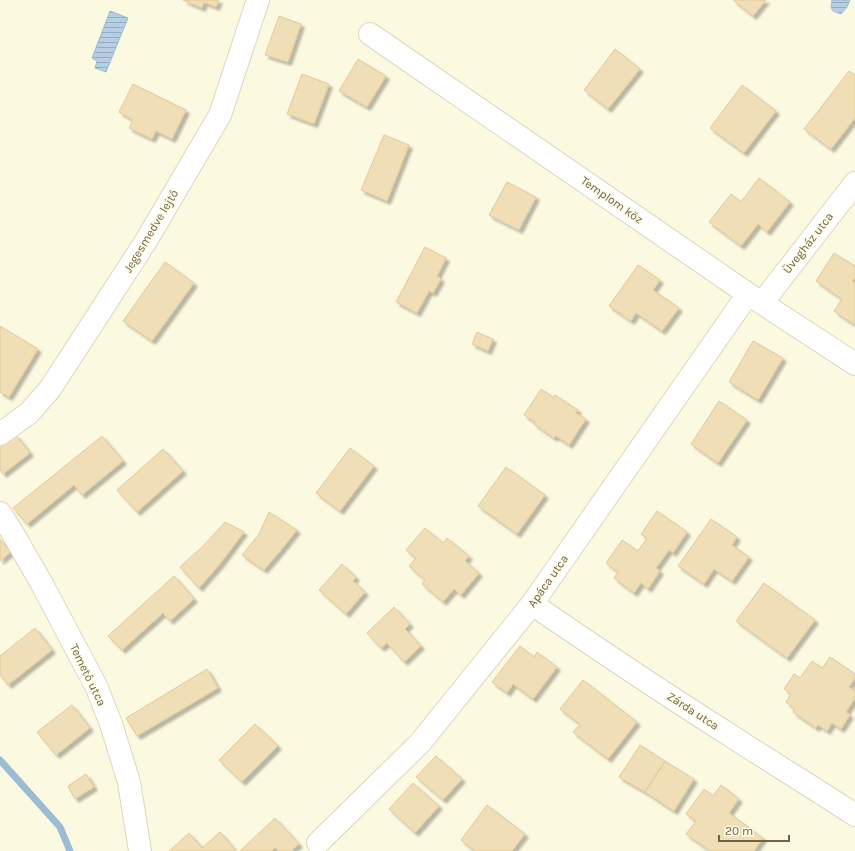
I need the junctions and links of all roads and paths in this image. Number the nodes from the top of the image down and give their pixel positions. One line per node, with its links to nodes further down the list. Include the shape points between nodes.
1 (258, 0): 6 (street, Jegesmedve lejtő, via 220,115 158,221 50,389 29,413)
2 (370, 34): 4 (street, Templom köz)
3 (855, 183): 4 (street, Üvegház utca)
4 (755, 299): 5 (street, Templom köz); 8 (street, Apáca utca)
5 (855, 364)
6 (0, 434)
7 (0, 513): 11 (street, Temető utca, via 42,584 97,688 129,782)
8 (532, 604): 9 (street, Zárda utca); 10 (street, Apáca utca, via 420,743)
9 (855, 815)
10 (318, 844)
11 (140, 851)

